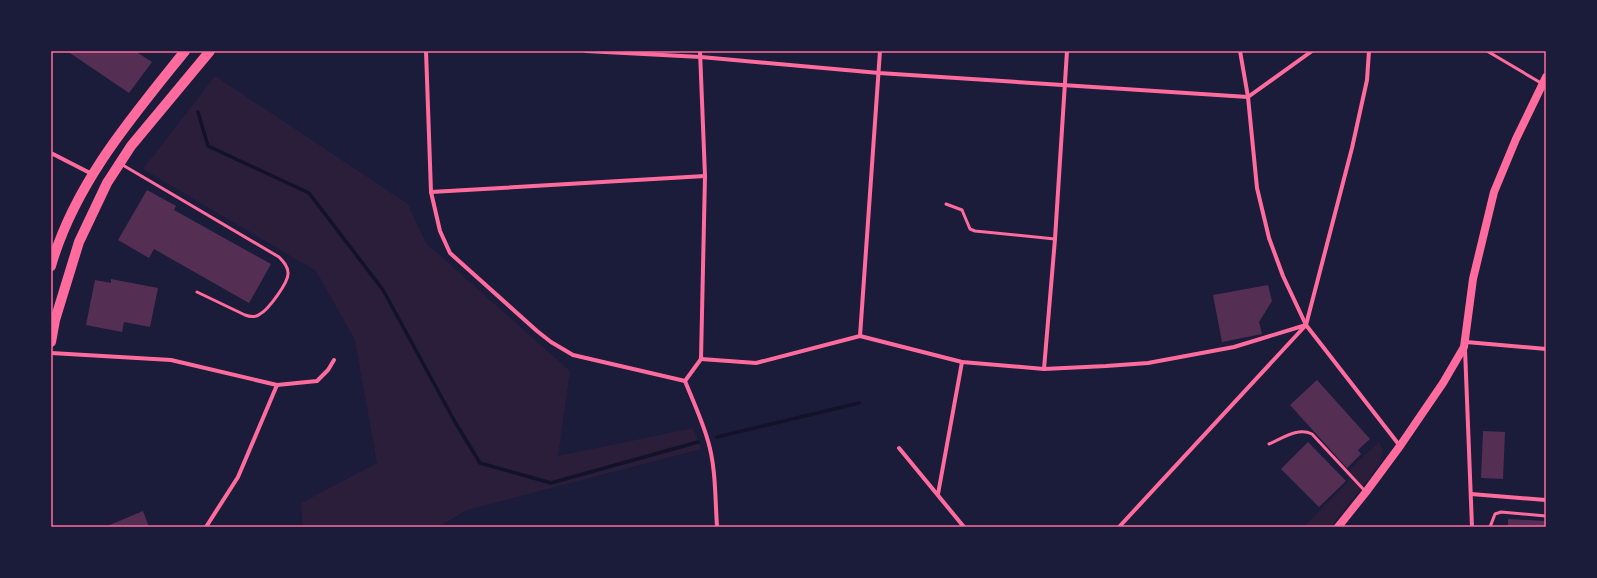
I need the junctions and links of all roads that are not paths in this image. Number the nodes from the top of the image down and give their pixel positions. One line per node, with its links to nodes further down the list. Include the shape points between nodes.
1 (185, 51): 19 (main road, via 118,136)
2 (210, 51): 18 (main road, via 131,146)
3 (426, 51): 21 (street)
4 (586, 51): 12 (street)
5 (700, 51): 12 (street)
6 (880, 51): 13 (street)
7 (1067, 51): 15 (street)
8 (1240, 51): 16 (street)
9 (1312, 51): 16 (street)
10 (1369, 51): 26 (street, via 1367,80 1352,148)
11 (1487, 51): 14 (lane)
12 (701, 57): 13 (street); 20 (street)
13 (879, 73): 15 (street); 27 (street)
14 (1544, 80): 29 (main road, via 1494,192 1473,279)
15 (1064, 84): 16 (street); 23 (street)
16 (1248, 97): 26 (street, via 1257,188 1269,238)
17 (51, 153): 19 (street)
18 (120, 164): 25 (lane, via 279,257 286,265 286,281 260,315 245,315); 28 (main road, via 107,183 79,242 55,320)
19 (92, 174): 24 (main road, via 71,216)
20 (705, 176): 21 (street); 32 (street)
21 (431, 192): 36 (street, via 440,231 450,253 551,342 572,356)
22 (946, 204): 23 (lane, via 962,210 970,229 975,231)
23 (1055, 239): 35 (street)
24 (51, 266)
25 (197, 292)
26 (1306, 325): 35 (street, via 1234,347 1148,363); 39 (street); 49 (street)
27 (860, 336): 32 (street, via 756,363); 34 (street)
28 (51, 342)
29 (1465, 344): 30 (street); 39 (main road, via 1443,383); 43 (street)
30 (1546, 349)
31 (51, 353): 37 (street, via 171,360)
32 (701, 359): 36 (street)
33 (334, 360): 37 (street, via 317,381)
34 (962, 362): 35 (street); 42 (street)
35 (1044, 369)
36 (684, 381): 46 (street, via 701,418 714,468)
37 (277, 386): 47 (street, via 238,476)
38 (1269, 444): 41 (lane, via 1305,430 1312,434)
39 (1400, 446): 41 (main road)
40 (899, 448): 42 (street)
41 (1366, 492): 50 (main road)
42 (938, 494): 48 (street)
43 (1471, 494): 44 (street); 51 (street)
44 (1546, 500)
45 (1546, 516): 52 (lane, via 1501,512 1494,514)
46 (717, 526)
47 (206, 527)
48 (964, 527)
49 (1119, 527)
50 (1338, 527)
51 (1472, 527)
52 (1490, 527)

